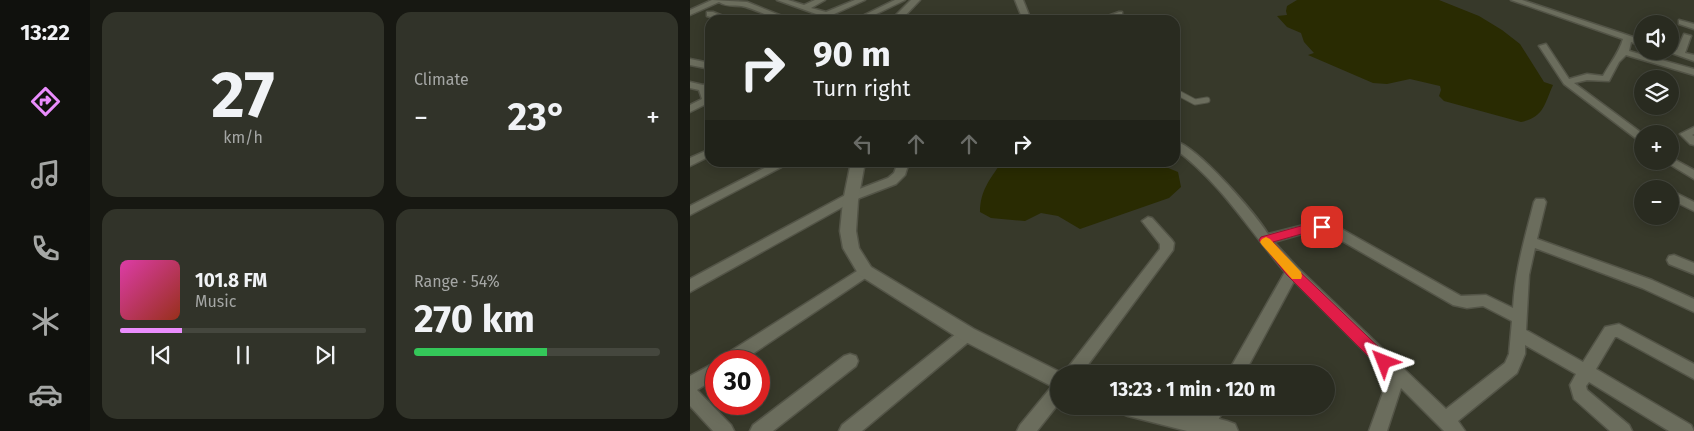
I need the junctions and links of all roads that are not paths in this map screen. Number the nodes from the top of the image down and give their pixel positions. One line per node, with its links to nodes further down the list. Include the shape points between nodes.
1 (734, 0): 9 (street)
2 (786, 0): 11 (street)
3 (821, 0): 11 (street)
4 (861, 0): 17 (street)
5 (888, 0): 10 (street)
6 (916, 0): 19 (street)
7 (1020, 0): 20 (street)
8 (1515, 0): 25 (street)
9 (719, 1): 12 (street); 16 (street, via 744,4)
10 (899, 1): 18 (street)
11 (805, 8): 17 (street)
12 (690, 13)
13 (710, 14): 15 (street)
14 (1119, 14): 21 (street)
15 (713, 15)
16 (774, 15)
17 (826, 15)
18 (869, 15)
19 (901, 15)
20 (1025, 15)
21 (1116, 15)
22 (1682, 22): 23 (street)
23 (1694, 27)
24 (1686, 36): 29 (street)
25 (1628, 38): 26 (street); 28 (street)
26 (1634, 40)
27 (1543, 46): 36 (street)
28 (1624, 52): 35 (street); 36 (street, via 1606,79 1587,77)
29 (1680, 54): 30 (street)
30 (1694, 58)
31 (690, 62): 32 (street)
32 (705, 65)
33 (705, 67): 34 (street)
34 (690, 72)
35 (1694, 72)
36 (1567, 82): 44 (street)
37 (690, 85): 38 (street)
38 (705, 87)
39 (1180, 94): 40 (lane, via 1195,102)
40 (1208, 100)
41 (705, 101): 42 (street)
42 (690, 110)
43 (1694, 130): 45 (street, via 1685,134)
44 (1634, 132)
45 (1694, 142)
46 (1180, 148): 60 (street, via 1231,194)
47 (705, 155): 48 (street)
48 (690, 163)
49 (1679, 166): 53 (street)
50 (776, 167): 58 (street)
51 (857, 167): 54 (street)
52 (902, 167): 54 (street, via 892,181)
53 (1694, 175)
54 (853, 196): 64 (street, via 848,222 849,240 854,257); 66 (street)
55 (1679, 199): 57 (street)
56 (1540, 202): 61 (street)
57 (1694, 207)
58 (690, 211)
59 (1148, 221): 72 (street, via 1164,237 1166,250)
60 (1265, 240): 65 (street); 68 (street, via 1312,227 1333,230 1458,301 1470,304 1486,301)
61 (1529, 241): 67 (street, via 1647,284); 68 (street, via 1522,274)
62 (1674, 260): 63 (street)
63 (1694, 269)
64 (866, 271): 69 (street); 70 (street)
65 (1292, 272): 73 (street); 76 (street)
66 (690, 286)
67 (1694, 306)
68 (1519, 326): 74 (street); 84 (street, via 1517,354 1510,368)
69 (968, 334): 78 (street); 88 (street)
70 (745, 350)
71 (850, 361): 87 (street)
72 (1078, 365)
73 (1240, 365)
74 (1586, 371): 75 (street, via 1613,330); 92 (street, via 1578,385 1580,394); 93 (street)
75 (1694, 372)
76 (1397, 375): 84 (street); 91 (street)
77 (705, 376): 79 (street)
78 (1050, 376)
79 (690, 385)
80 (690, 394): 86 (street)
81 (1050, 401): 89 (street)
82 (1160, 415): 85 (street)
83 (1212, 415): 85 (street)
84 (1451, 426)
85 (1205, 428): 90 (street)
86 (725, 431)
87 (759, 431)
88 (848, 431)
89 (1026, 431)
90 (1227, 431)
91 (1378, 431)
92 (1623, 431)
93 (1685, 431)

